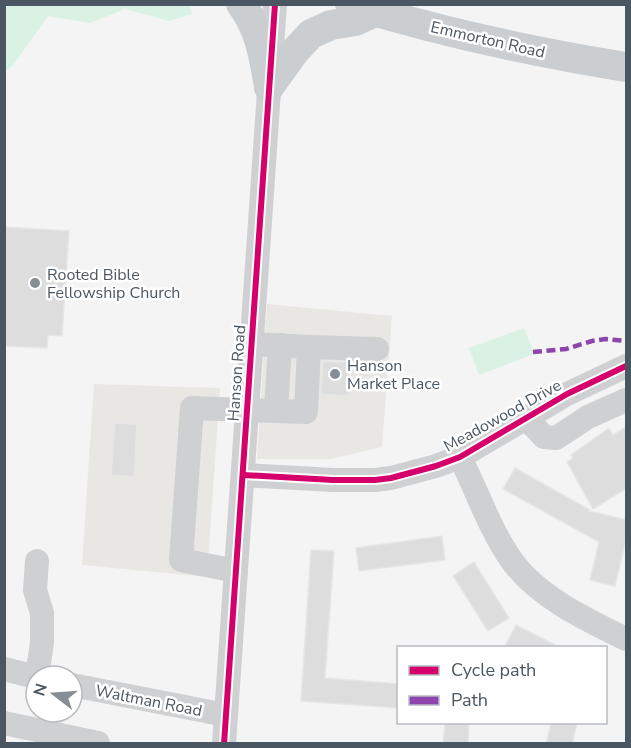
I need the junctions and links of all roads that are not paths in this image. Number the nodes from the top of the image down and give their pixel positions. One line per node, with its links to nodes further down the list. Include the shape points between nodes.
1 (241, 4): 5 (main road, via 262,45)
2 (275, 4): 5 (street, Hanson Road)
3 (362, 8): 4 (main road, Emmorton Road, via 497,42); 5 (main road, via 355,21 311,34)
4 (627, 67)
5 (269, 87): 6 (street, Hanson Road)
6 (252, 344): 7 (street); 12 (street, Hanson Road)
7 (280, 345): 8 (street); 13 (street)
8 (309, 346): 9 (street); 13 (street, via 306,412)
9 (377, 349)
10 (627, 366): 14 (street, Meadowood Drive, via 577,389)
11 (627, 400): 14 (street, via 588,417 556,438 544,437)
12 (247, 409): 13 (street); 16 (street, Hanson Road); 18 (street, via 192,408 181,560)
13 (276, 410)
14 (527, 419): 15 (street, Meadowood Drive)
15 (460, 457): 16 (street, Meadowood Drive, via 375,480); 19 (street, via 502,544 525,576 553,598)
16 (243, 475): 18 (street, Hanson Road)
17 (37, 561): 20 (street, via 35,590 42,614)
18 (236, 571): 24 (street, Hanson Road)
19 (627, 639)
20 (38, 664)
21 (4, 669): 22 (street)
22 (24, 673)
23 (84, 687): 24 (street, Waltman Road)
24 (226, 715): 27 (street, Hanson Road)
25 (4, 723): 26 (street)
26 (98, 743)
27 (224, 744)

